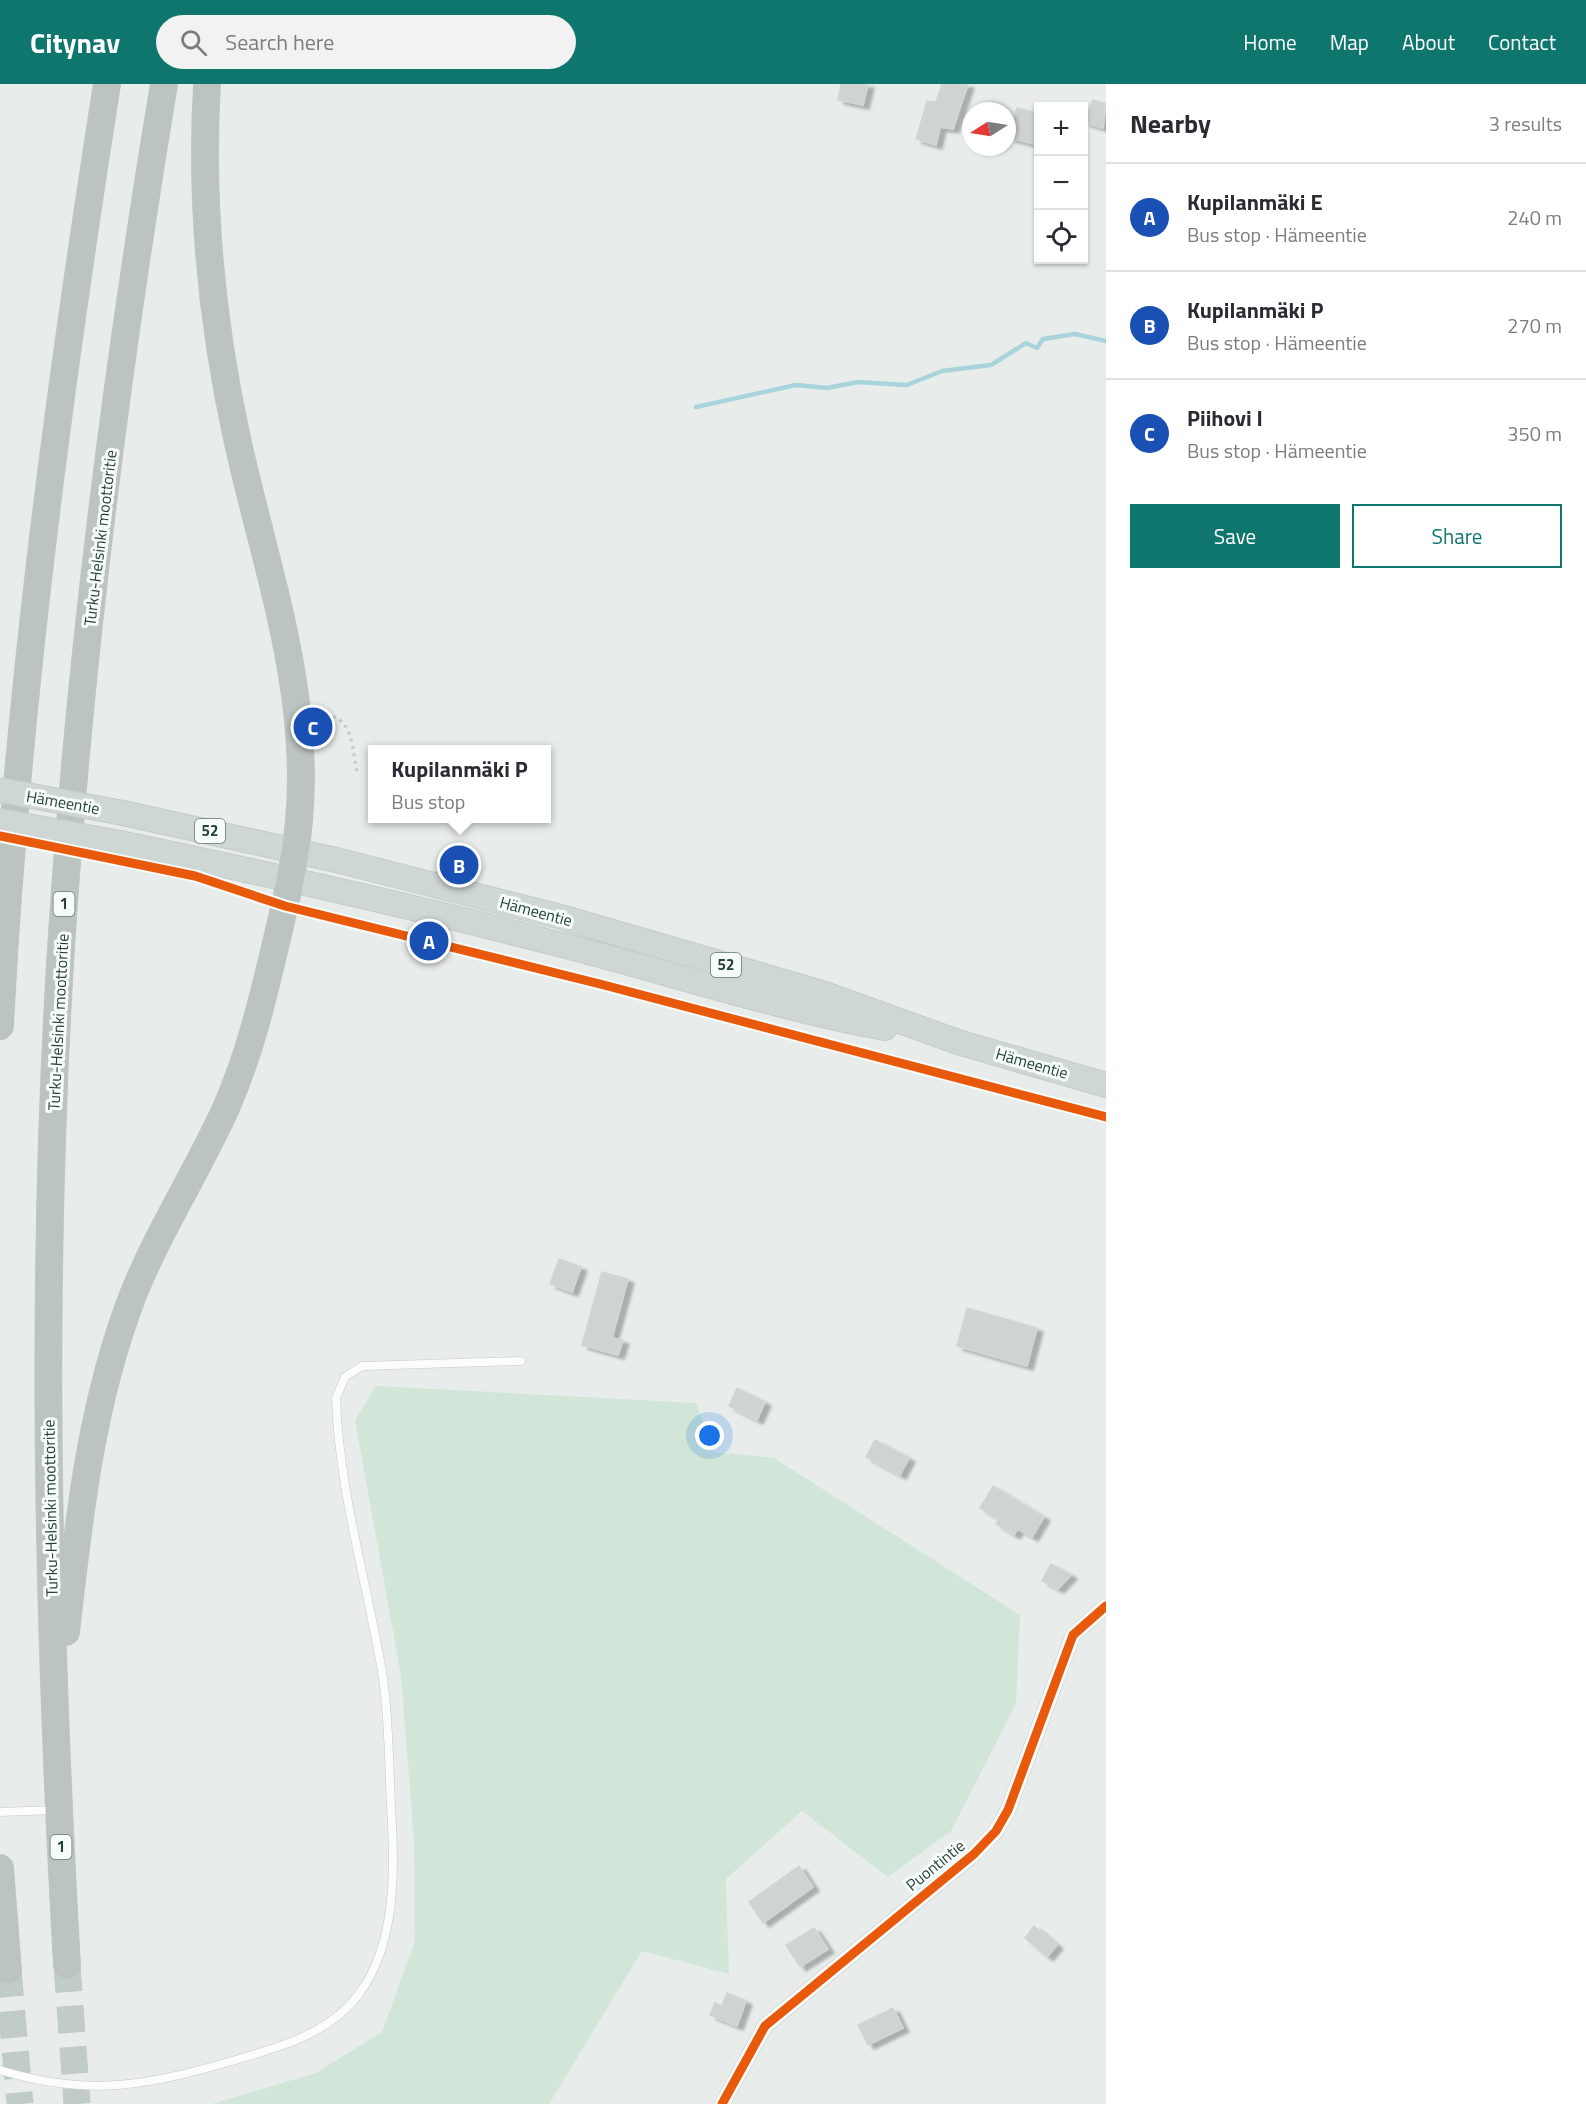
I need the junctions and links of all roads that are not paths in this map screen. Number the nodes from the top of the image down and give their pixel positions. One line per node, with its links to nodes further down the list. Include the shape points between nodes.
1 (107, 84): 8 (highway, via 71,310 40,551 6,918)
2 (164, 84): 13 (highway, Turku-Helsinki moottoritie / 1, via 128,314 81,697 64,906 48,1334)
3 (207, 84): 6 (highway, via 206,214 214,304 237,440 289,649 300,765)
4 (0, 790): 6 (main road, Hämeentie / 52, bridge)
5 (0, 820): 7 (main road, Hämeentie / 52, bridge)
6 (296, 850): 7 (highway); 9 (main road, Hämeentie / 52, via 595,927 822,993)
7 (292, 879): 9 (main road, Hämeentie / 52, via 551,942 813,1014); 13 (highway, via 260,1010 236,1085 153,1248 102,1389 85,1478)
8 (0, 1026)
9 (958, 1042): 10 (main road, Hämeentie / 52)
10 (1106, 1085)
11 (521, 1361): 19 (lane, via 362,1366 349,1372 339,1388 337,1416 354,1538 383,1681 393,1830 385,1933 370,1976 358,1995 334,2020 311,2034 195,2072 148,2082 76,2087)
12 (1106, 1606): 20 (street, Puontintie, via 1073,1635 1008,1810 996,1831 974,1854 771,2021)
13 (56, 1729): 14 (highway, Turku-Helsinki moottoritie / 1)
14 (58, 1810): 15 (lane); 17 (highway, Turku-Helsinki moottoritie / 1)
15 (0, 1812)
16 (0, 1868): 18 (highway)
17 (68, 1965)
18 (8, 1970)
19 (0, 2070)
20 (722, 2104)

